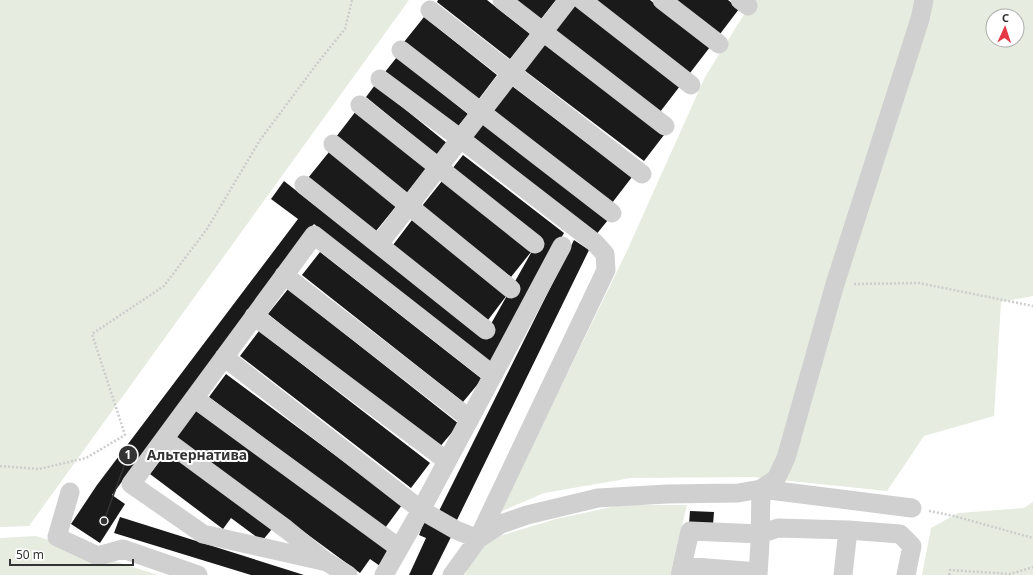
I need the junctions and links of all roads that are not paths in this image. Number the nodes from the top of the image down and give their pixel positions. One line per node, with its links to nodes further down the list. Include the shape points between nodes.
1 (502, 0): 7 (street)
2 (568, 0): 7 (street)
3 (582, 0): 12 (street)
4 (662, 0): 8 (street)
5 (924, 0): 36 (street, via 835,284 786,458 776,479)
6 (430, 10): 10 (street)
7 (544, 32): 10 (street); 15 (street)
8 (719, 44)
9 (401, 50): 14 (street)
10 (512, 73): 14 (street); 19 (street)
11 (380, 79): 16 (street)
12 (691, 85)
13 (360, 105): 18 (street)
14 (481, 112): 16 (street); 22 (street)
15 (665, 126)
16 (460, 139): 18 (street); 42 (street, via 594,242 605,254 606,270)
17 (333, 144): 21 (street)
18 (439, 167): 21 (street); 24 (street)
19 (642, 174)
20 (304, 185): 23 (street)
21 (409, 206): 23 (street); 27 (street)
22 (612, 213)
23 (379, 244): 29 (street)
24 (535, 244)
25 (562, 246): 31 (street)
26 (284, 275): 28 (street); 31 (street, via 314,234); 33 (street)
27 (511, 289)
28 (254, 316): 30 (street); 35 (street)
29 (486, 330)
30 (224, 357): 32 (street); 39 (street)
31 (493, 375): 33 (street)
32 (194, 398): 34 (street); 43 (street)
33 (470, 419): 35 (street)
34 (164, 439): 44 (street); 44 (street, via 131,484 203,534)
35 (447, 461): 39 (street)
36 (761, 489): 38 (street); 41 (street); 42 (street, via 738,493 598,498 527,515 501,524)
37 (70, 492): 47 (street, via 57,537 98,556 123,550)
38 (912, 508)
39 (421, 510): 42 (street); 43 (street)
40 (848, 530): 41 (street, via 778,528); 51 (street); 52 (street, via 900,534 912,546)
41 (760, 534): 45 (street, via 690,532); 46 (street)
42 (478, 539): 50 (street)
43 (399, 548): 49 (street)
44 (327, 562): 48 (street)
45 (681, 570): 46 (street)
46 (758, 574)
47 (198, 575)
48 (348, 575)
49 (384, 575)
50 (452, 575)
51 (843, 575)
52 (906, 575)

